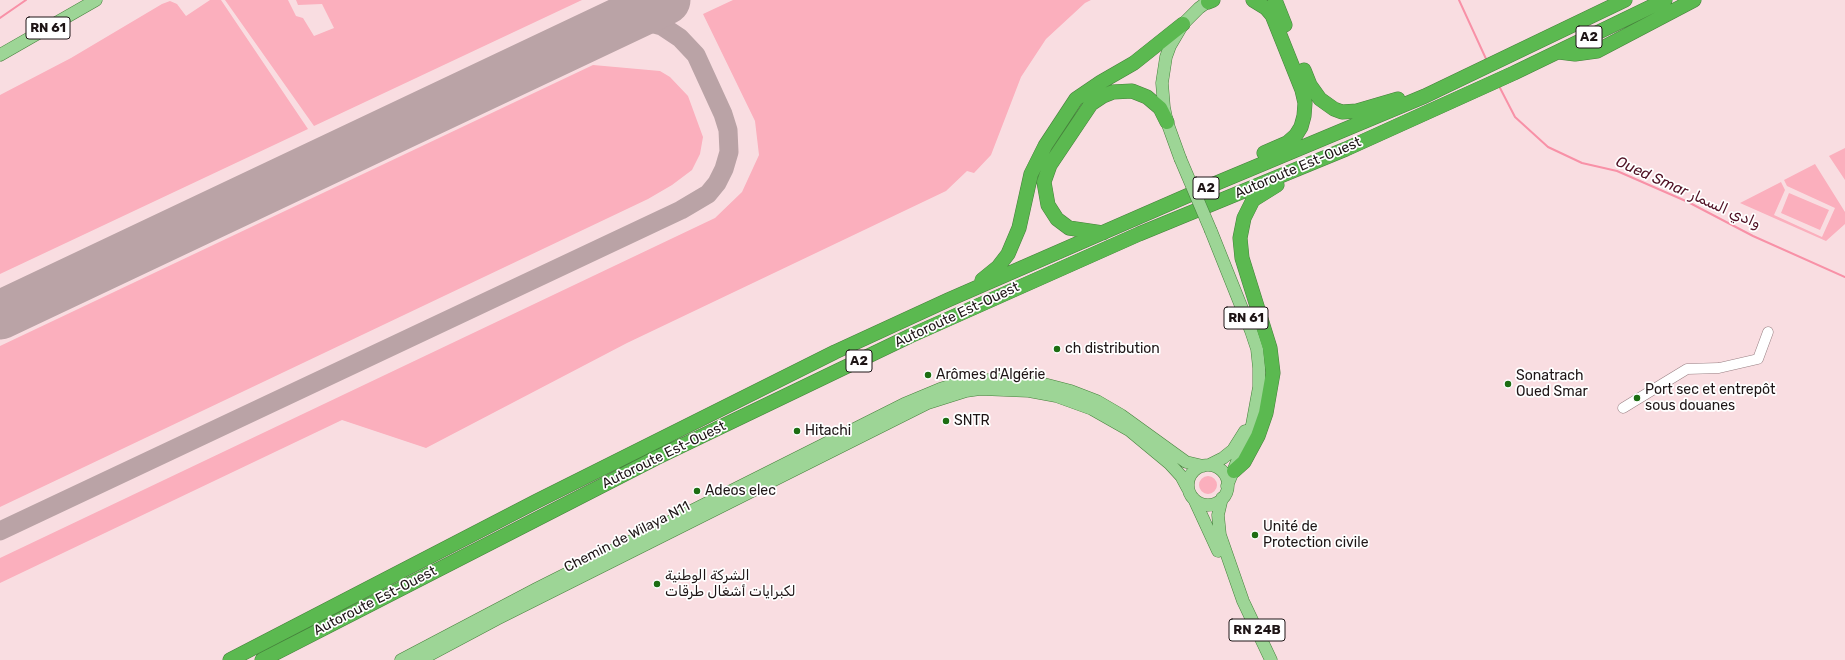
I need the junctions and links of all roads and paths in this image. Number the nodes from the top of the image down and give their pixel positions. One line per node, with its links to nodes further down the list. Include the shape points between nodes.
1 (96, 0): 12 (main road, RN 61)
2 (1253, 0): 9 (highway)
3 (1265, 0): 9 (highway)
4 (1275, 0): 13 (highway, via 1310,85 1320,99 1334,109 1350,112 1393,100)
5 (1665, 0): 11 (highway, Autoroute Est-Ouest / A2)
6 (1694, 0): 11 (highway, via 1597,51 1575,54)
7 (1210, 1): 10 (main road, RN 61)
8 (1621, 1): 13 (highway, Autoroute Est-Ouest / A2)
9 (1272, 15): 16 (highway, via 1302,90 1305,103 1301,126 1287,143 1242,163)
10 (1183, 24): 14 (main road, RN 61, via 1170,46 1163,69 1162,83); 18 (highway, via 1134,63 1076,99 1045,146 1031,174 1019,228 1008,254 998,267)
11 (1558, 52): 15 (highway, Autoroute Est-Ouest / A2)
12 (0, 55)
13 (1425, 96): 16 (highway, Autoroute Est-Ouest / A2)
14 (1167, 122): 17 (highway, via 1160,108 1147,97 1132,91 1113,92 1091,104 1050,165 1044,182 1048,204 1057,219 1069,228); 21 (main road, RN 61, bridge, via 1257,348 1259,368)
15 (1346, 149): 23 (highway, via 1269,189 1253,200 1244,218 1240,238 1242,258 1270,348 1273,373 1266,413 1258,436 1244,462); 29 (highway, Autoroute Est-Ouest / A2, via 1139,234 910,336 656,458)
16 (1212, 185): 17 (highway, Autoroute Est-Ouest / A2)
17 (1104, 233): 18 (highway, Autoroute Est-Ouest / A2)
18 (948, 300): 28 (highway, Autoroute Est-Ouest / A2, via 835,352 647,445)
19 (1768, 332): 20 (street, via 1758,359 1719,368 1687,369)
20 (1623, 408)
21 (1255, 411): 22 (main road, RN 61, via 1233,450 1223,458); 23 (main road, RN 61, via 1249,436)
22 (1206, 465): 24 (main road, via 1220,469); 25 (main road, via 1193,472 1188,483); 30 (main road, via 1186,462 1121,415 1084,396 1030,382 962,382 904,404 536,589)
23 (1234, 471): 24 (main road, RN 61)
24 (1227, 486): 26 (main road)
25 (1191, 494): 26 (main road, via 1199,502 1212,504); 27 (main road, Chemin de Wilaya N11); 31 (main road, Chemin de Wilaya N11, via 1181,476 1170,464 1129,430 1092,409 1056,396 1029,391 966,391 928,403)
26 (1222, 498): 27 (main road, via 1218,511 1218,526)
27 (1243, 601): 32 (main road, RN 24B)
28 (230, 660)
29 (262, 660)
30 (401, 660)
31 (420, 660)
32 (1271, 660)

